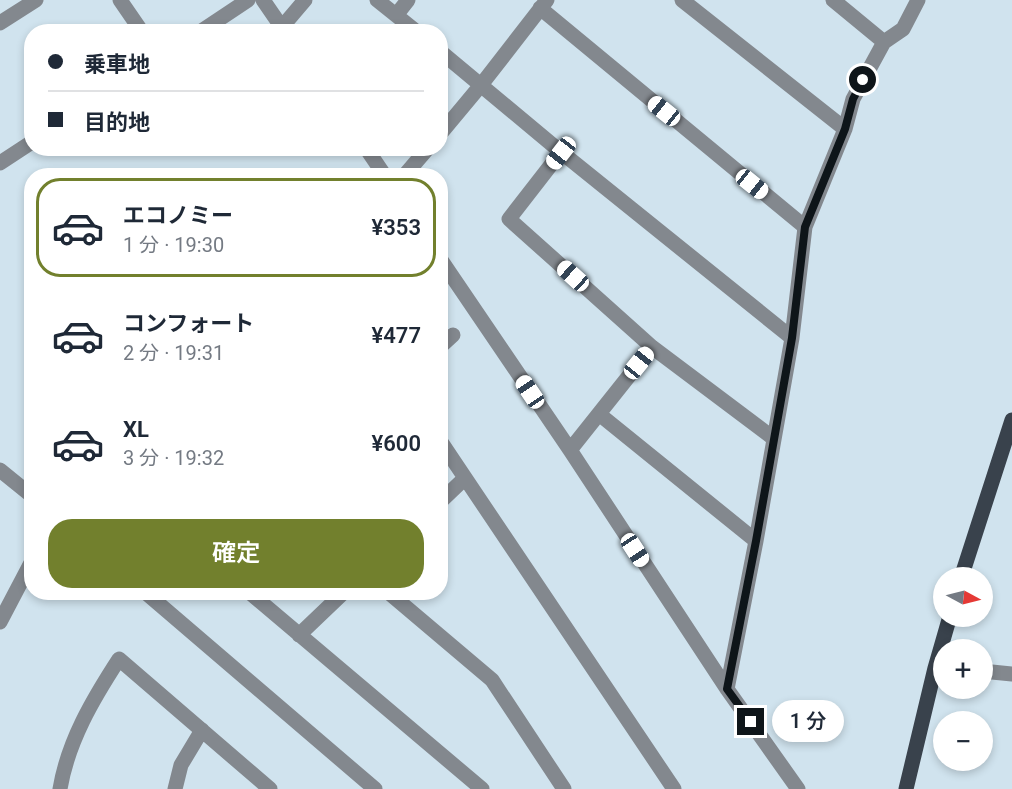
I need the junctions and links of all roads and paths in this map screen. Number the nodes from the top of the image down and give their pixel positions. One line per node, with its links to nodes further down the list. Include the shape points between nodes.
1 (36, 0): 13 (street)
2 (120, 0): 14 (street)
3 (248, 0): 15 (street)
4 (263, 0): 16 (street)
5 (305, 0): 17 (street)
6 (377, 0): 12 (street)
7 (408, 0): 12 (street)
8 (682, 0): 23 (street)
9 (833, 0): 19 (street)
10 (918, 0): 19 (street, via 903,29)
11 (544, 4): 21 (street); 29 (street)
12 (397, 14): 18 (street)
13 (0, 23)
14 (136, 24)
15 (212, 24)
16 (280, 24)
17 (288, 24)
18 (408, 24)
19 (884, 42): 23 (street, via 853,99)
20 (448, 58): 21 (street)
21 (481, 85): 22 (street); 25 (street)
22 (448, 125)
23 (845, 129): 29 (street)
24 (24, 147): 27 (street)
25 (561, 153): 32 (street); 34 (street, via 509,219)
26 (421, 156): 28 (street)
27 (0, 163)
28 (411, 168)
29 (805, 227): 32 (street)
30 (448, 270): 39 (street)
31 (453, 334): 33 (street)
32 (792, 338): 37 (street)
33 (448, 339)
34 (652, 347): 35 (street); 37 (street)
35 (598, 414): 39 (street); 45 (street)
36 (1012, 420): 38 (main road)
37 (773, 438): 45 (street)
38 (1009, 440): 46 (main road)
39 (570, 450): 56 (street)
40 (448, 452): 42 (street)
41 (0, 471): 43 (street)
42 (465, 478): 44 (street); 65 (street)
43 (24, 490)
44 (448, 494)
45 (756, 541): 56 (street)
46 (965, 567)
47 (24, 576): 52 (street)
48 (155, 600): 62 (street)
49 (258, 600): 53 (street)
50 (336, 600): 53 (street)
51 (397, 600): 64 (street, via 492,680)
52 (0, 622)
53 (299, 635): 63 (street)
54 (993, 672): 55 (street)
55 (1012, 674)
56 (727, 689): 66 (street)
57 (933, 690): 67 (main road)
58 (202, 730): 59 (street, via 119,659 73,741); 60 (street, via 181,765); 61 (street)
59 (60, 789)
60 (175, 789)
61 (270, 789)
62 (375, 789)
63 (482, 789)
64 (564, 789)
65 (674, 789)
66 (798, 789)
67 (906, 789)

